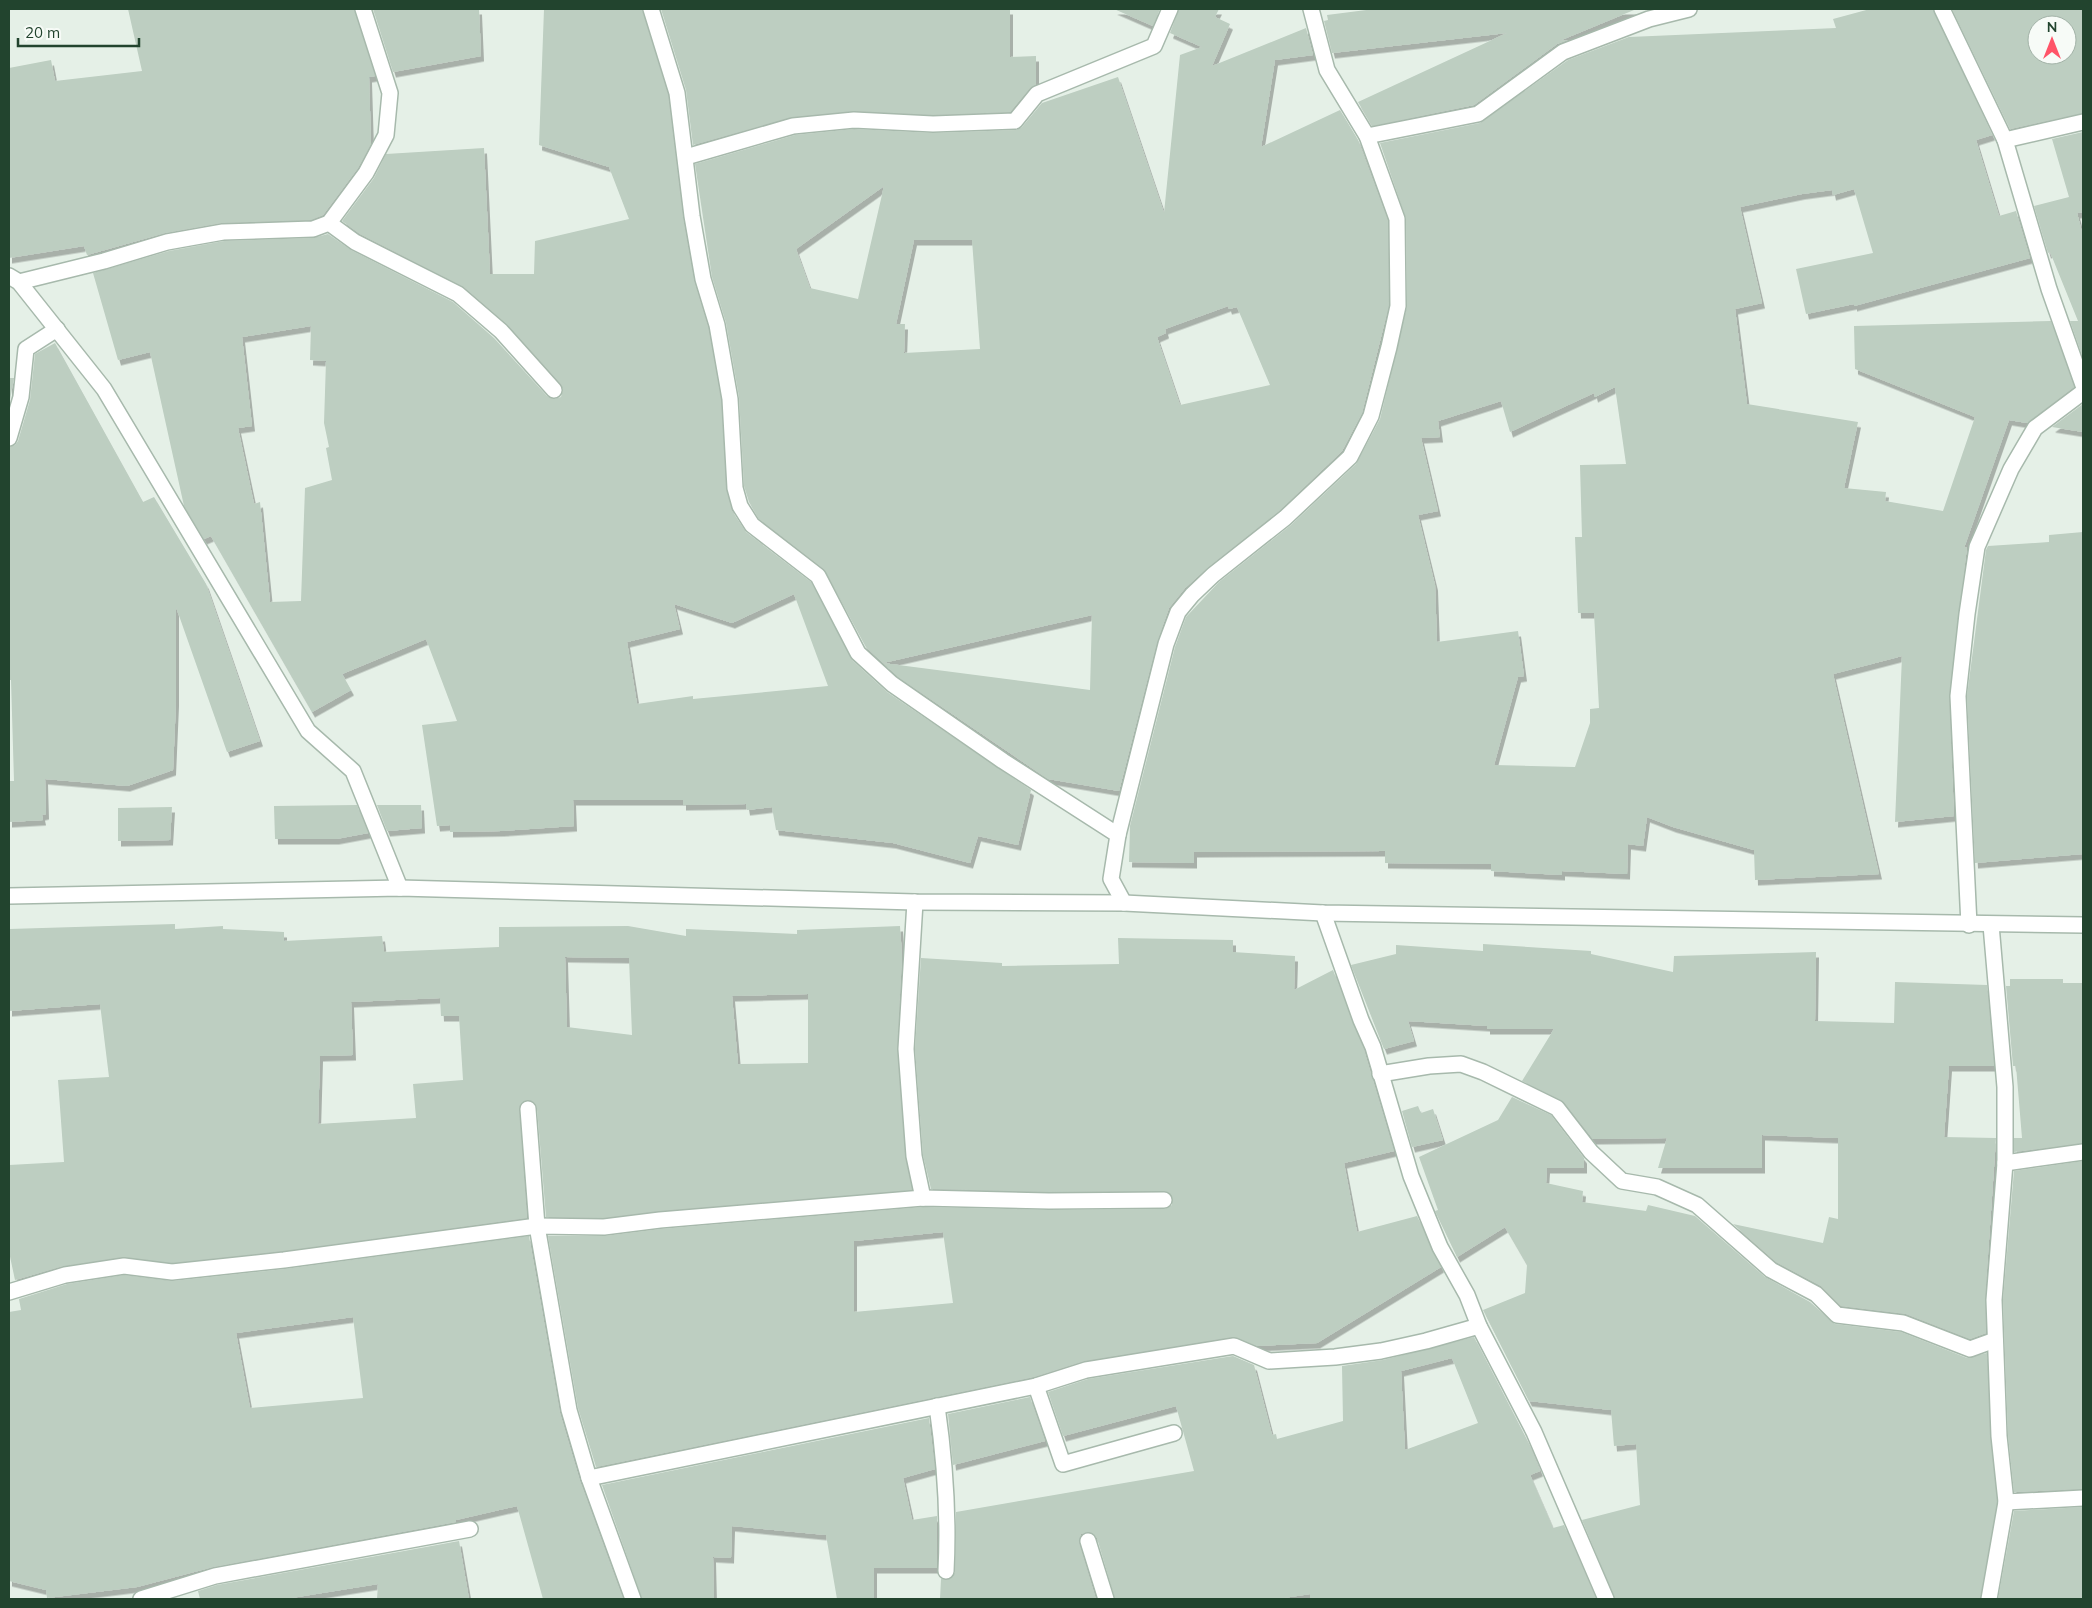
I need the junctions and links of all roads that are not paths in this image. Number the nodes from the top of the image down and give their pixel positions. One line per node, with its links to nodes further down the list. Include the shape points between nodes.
1 (363, 9): 11 (street, via 390,93 386,135 366,173)
2 (651, 9): 10 (street, via 677,93)
3 (1170, 9): 10 (street, via 1154,46 1037,94 1015,121 933,124 845,121 793,126)
4 (1311, 9): 8 (street, via 1327,70)
5 (1689, 9): 8 (street, via 1648,19 1563,52 1478,114)
6 (1942, 9): 9 (street)
7 (2083, 122): 9 (street)
8 (1366, 136): 18 (street, via 1397,219 1399,273 1398,306 1371,416 1350,457 1285,518 1213,575 1178,612 1166,644)
9 (2004, 140): 14 (street, via 2049,290)
10 (686, 157): 18 (street, via 703,279 717,324 730,399 735,488 740,506 752,525 818,576 858,653 892,684)
11 (329, 223): 12 (street, via 313,229 223,232 167,242 104,261); 15 (street, via 355,242 458,294 501,331)
12 (14, 279): 13 (street)
13 (57, 328): 17 (street, via 26,349 21,397); 19 (street, via 104,388 308,731 353,771)
14 (2083, 385)
15 (554, 390)
16 (2083, 392): 24 (street, via 2035,428 2011,469 1977,548 1958,696)
17 (9, 438)
18 (1118, 835): 22 (street, via 1111,879)
19 (400, 888): 20 (street); 21 (street)
20 (9, 896)
21 (915, 902): 22 (street); 31 (street, via 906,1049 914,1156)
22 (1124, 903): 23 (street)
23 (1323, 913): 24 (street); 27 (street)
24 (1969, 925): 25 (street)
25 (1991, 925): 26 (street); 30 (street, via 2005,1087)
26 (2083, 925)
27 (1380, 1074): 35 (street, via 1411,1176 1440,1247); 36 (street, via 1461,1064 1483,1072 1557,1108 1591,1152 1622,1181 1657,1187 1697,1205 1771,1270 1816,1294 1837,1315 1904,1323 1970,1348)
28 (528, 1109): 33 (street)
29 (2083, 1152): 30 (street)
30 (2004, 1163): 36 (street, via 1994,1292)
31 (923, 1198): 32 (street); 33 (street, via 604,1227)
32 (1164, 1200)
33 (537, 1226): 34 (street, via 172,1272 124,1266 65,1275); 40 (street, via 569,1410)
34 (9, 1292)
35 (1480, 1326): 37 (street, via 1426,1341 1335,1357 1269,1361 1234,1346 1086,1370); 49 (street, via 1534,1432)
36 (1995, 1340): 42 (street, via 1999,1436)
37 (1036, 1386): 38 (street); 39 (street, via 1063,1464)
38 (937, 1406): 40 (street); 45 (street, via 946,1466)
39 (1174, 1433)
40 (589, 1478): 47 (street)
41 (2083, 1498): 42 (street)
42 (2006, 1502): 50 (street)
43 (470, 1529): 46 (street, via 215,1576)
44 (1088, 1541): 48 (street)
45 (946, 1571)
46 (141, 1599)
47 (633, 1599)
48 (1106, 1599)
49 (1606, 1599)
50 (1989, 1599)

